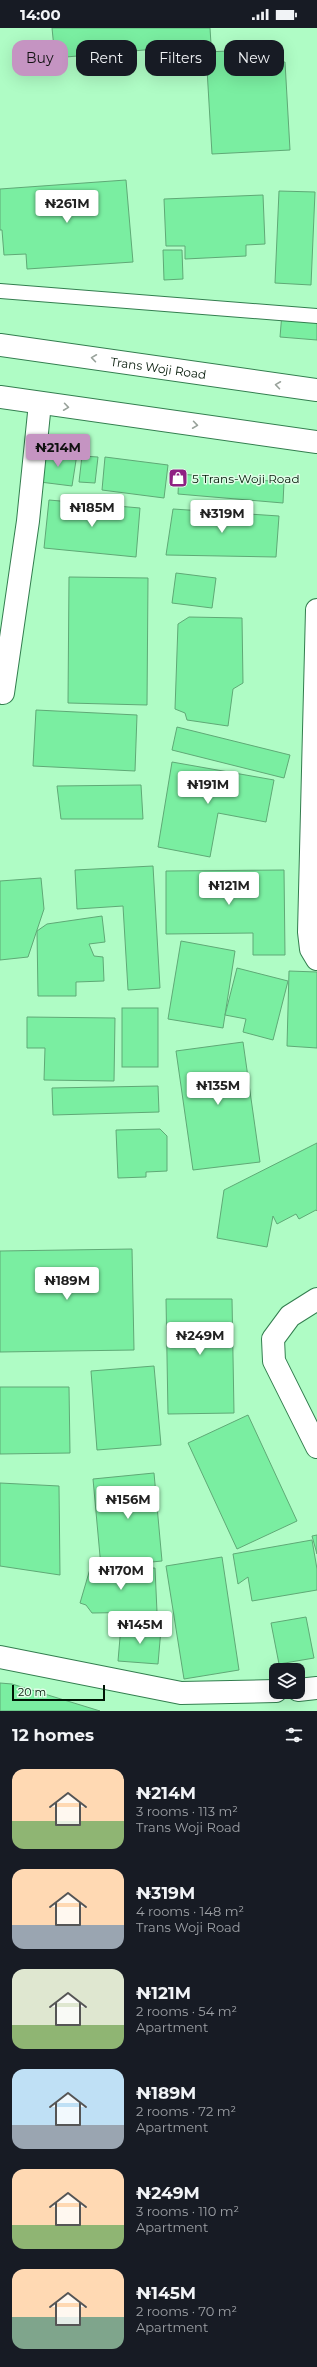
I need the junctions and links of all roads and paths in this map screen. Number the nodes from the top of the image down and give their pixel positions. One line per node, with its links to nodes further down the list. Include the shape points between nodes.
1 (0, 291): 2 (lane)
2 (317, 316)
3 (0, 345): 4 (street, Trans Woji Road, one-way to 3)
4 (317, 390)
5 (0, 397): 6 (street)
6 (40, 403): 7 (street, one-way to 7); 9 (street, via 28,521)
7 (317, 442)
8 (317, 610): 10 (street, via 309,932 311,949)
9 (3, 693)
10 (317, 959)
11 (317, 1299): 12 (street, via 290,1316 273,1339 274,1361)
12 (317, 1447)
13 (0, 1657): 16 (street, via 181,1693)
14 (317, 1688): 15 (street)
15 (305, 1689)
16 (269, 1691)

